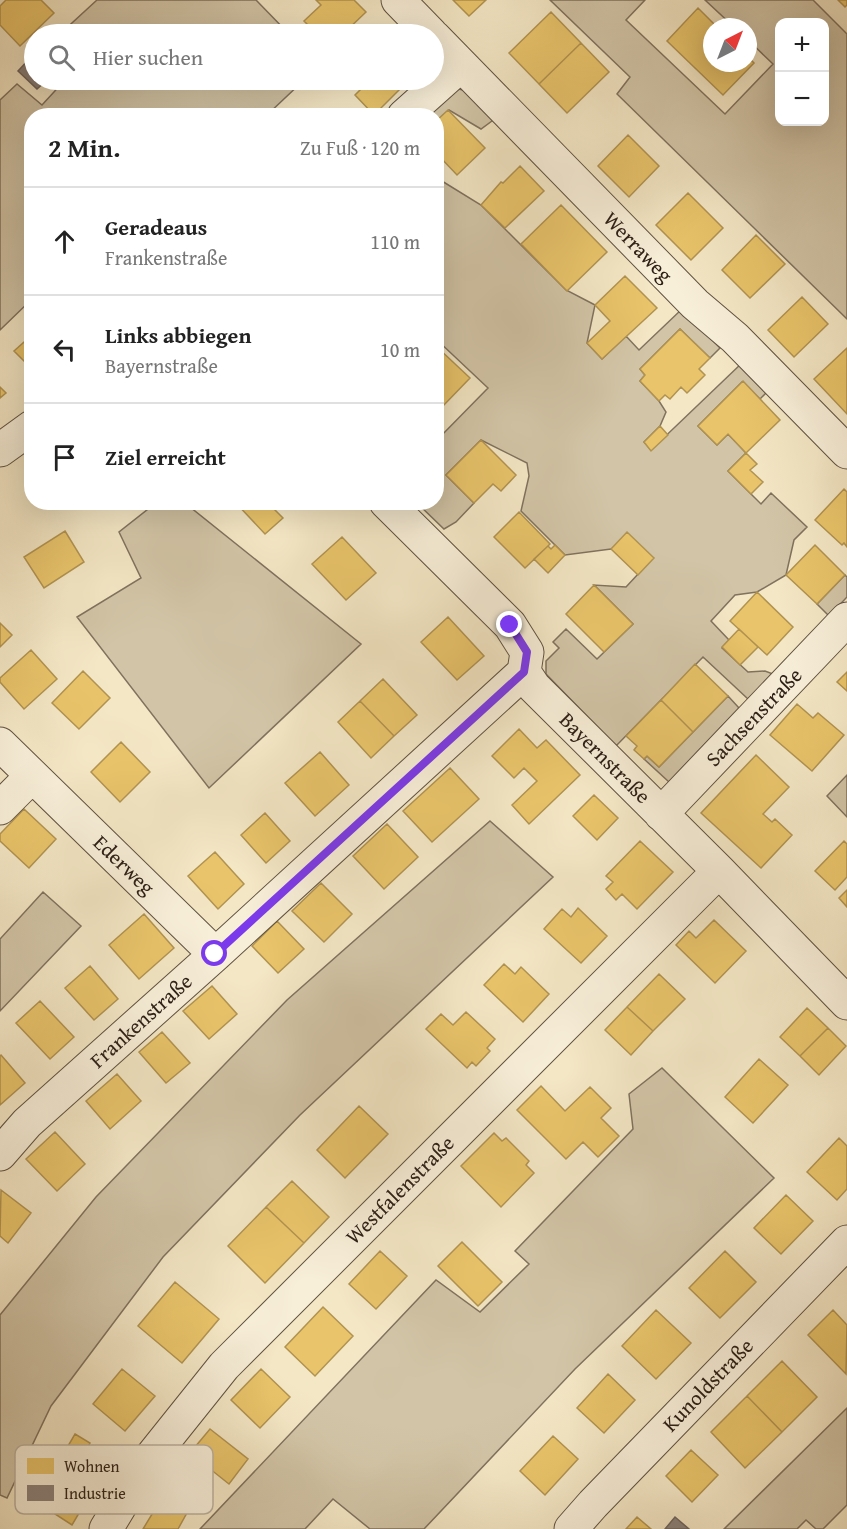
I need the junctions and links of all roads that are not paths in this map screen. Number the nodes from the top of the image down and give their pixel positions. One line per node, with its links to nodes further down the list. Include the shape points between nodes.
1 (398, 0): 2 (street, Werraweg)
2 (421, 24)
3 (444, 48): 4 (street, Werraweg)
4 (460, 65): 5 (street); 10 (street, Werraweg)
5 (444, 80)
6 (433, 90): 7 (street)
7 (413, 108)
8 (24, 433): 9 (street)
9 (0, 450)
10 (847, 452)
11 (394, 510): 13 (street, via 510,625 527,652)
12 (847, 619): 17 (street, Sachsenstraße)
13 (524, 672): 17 (street, Bayernstraße, via 534,687); 19 (street, Frankenstraße)
14 (0, 744): 15 (street, Ederweg)
15 (32, 776): 16 (street); 19 (street, Ederweg)
16 (0, 808)
17 (661, 814): 18 (street, Bayernstraße)
18 (719, 871): 20 (street, Bayernstraße); 23 (street, Westfalenstraße, via 224,1366)
19 (215, 954): 21 (street, Frankenstraße, via 27,1124)
20 (847, 1003)
21 (0, 1154)
22 (847, 1242): 26 (street, Kunoldstraße)
23 (161, 1445)
24 (115, 1514): 25 (street, Westfalenstraße)
25 (106, 1529)
26 (571, 1529)

